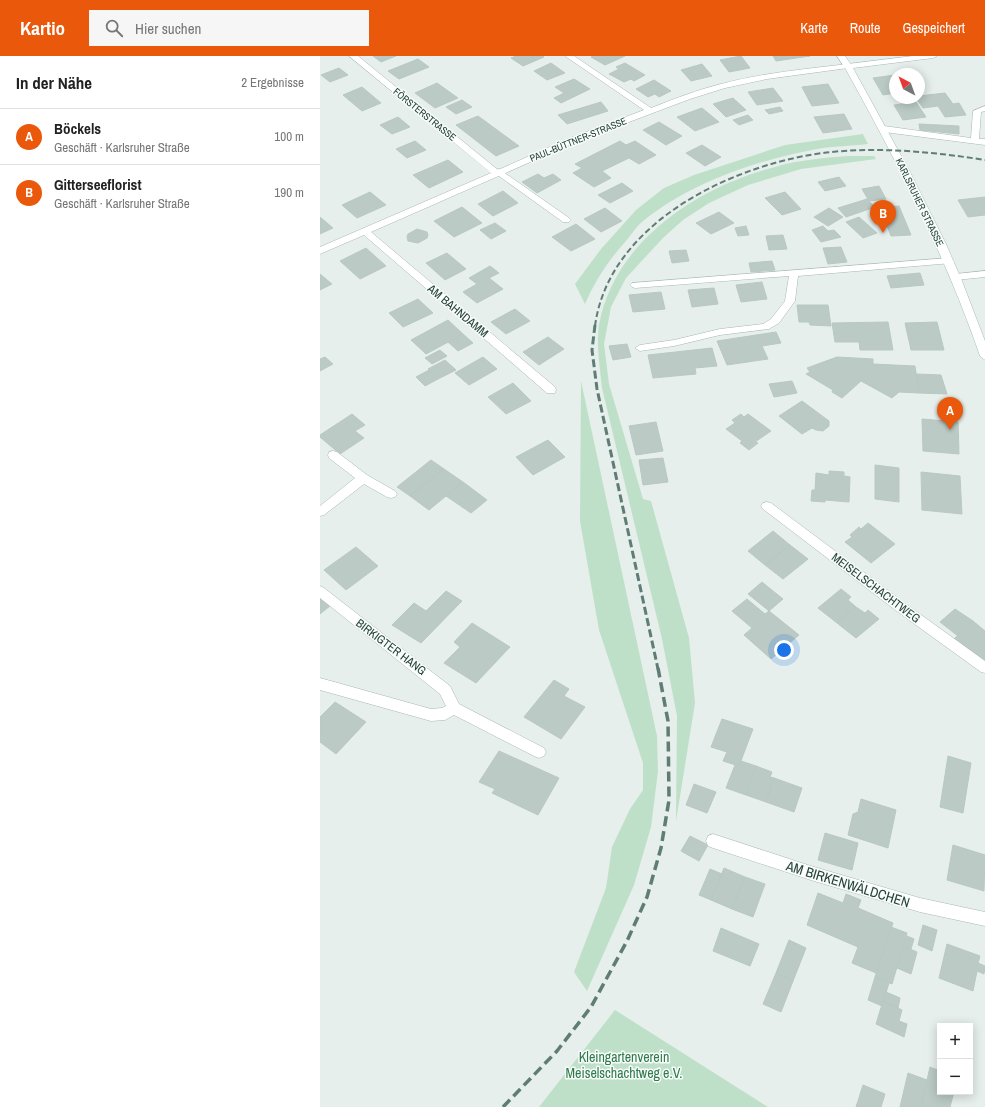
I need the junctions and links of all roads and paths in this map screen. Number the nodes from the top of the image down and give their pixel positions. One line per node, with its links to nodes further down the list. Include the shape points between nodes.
1 (353, 56): 11 (street, FÖRSTERSTRASSE)
2 (569, 56): 7 (street)
3 (841, 56): 5 (street, KARLSRUHER STRASSE)
4 (933, 56): 5 (street, PAUL-BÜTTNER-STRASSE)
5 (848, 66): 7 (street, PAUL-BÜTTNER-STRASSE, via 723,86); 8 (street, KARLSRUHER STRASSE)
6 (985, 108): 9 (street, via 977,111)
7 (651, 111): 11 (street, PAUL-BÜTTNER-STRASSE)
8 (884, 129): 9 (street); 15 (street, KARLSRUHER STRASSE)
9 (975, 140): 10 (street)
10 (985, 142)
11 (498, 172): 12 (street, FÖRSTERSTRASSE); 13 (street, PAUL-BÜTTNER-STRASSE)
12 (566, 220)
13 (364, 231): 14 (street, PAUL-BÜTTNER-STRASSE); 22 (street, AM BAHNDAMM)
14 (320, 251)
15 (949, 261): 16 (street); 18 (street, KARLSRUHER STRASSE)
16 (794, 273): 19 (street); 20 (street, via 790,301 775,321 765,327 720,332)
17 (985, 274): 18 (street)
18 (956, 278): 21 (street, KARLSRUHER STRASSE)
19 (635, 285)
20 (640, 348)
21 (985, 356)
22 (551, 390)
23 (333, 455): 24 (street)
24 (363, 478): 25 (street); 27 (street)
25 (391, 494)
26 (767, 506): 29 (street, MEISELSCHACHTWEG)
27 (320, 512)
28 (320, 591): 31 (street, BIRKIGTER HANG, via 445,690 452,700)
29 (985, 668)
30 (320, 684): 31 (street, via 431,715 445,714)
31 (453, 708): 32 (street)
32 (539, 752)
33 (713, 841): 34 (street, AM BIRKENWÄLDCHEN, via 920,905)
34 (985, 919)

